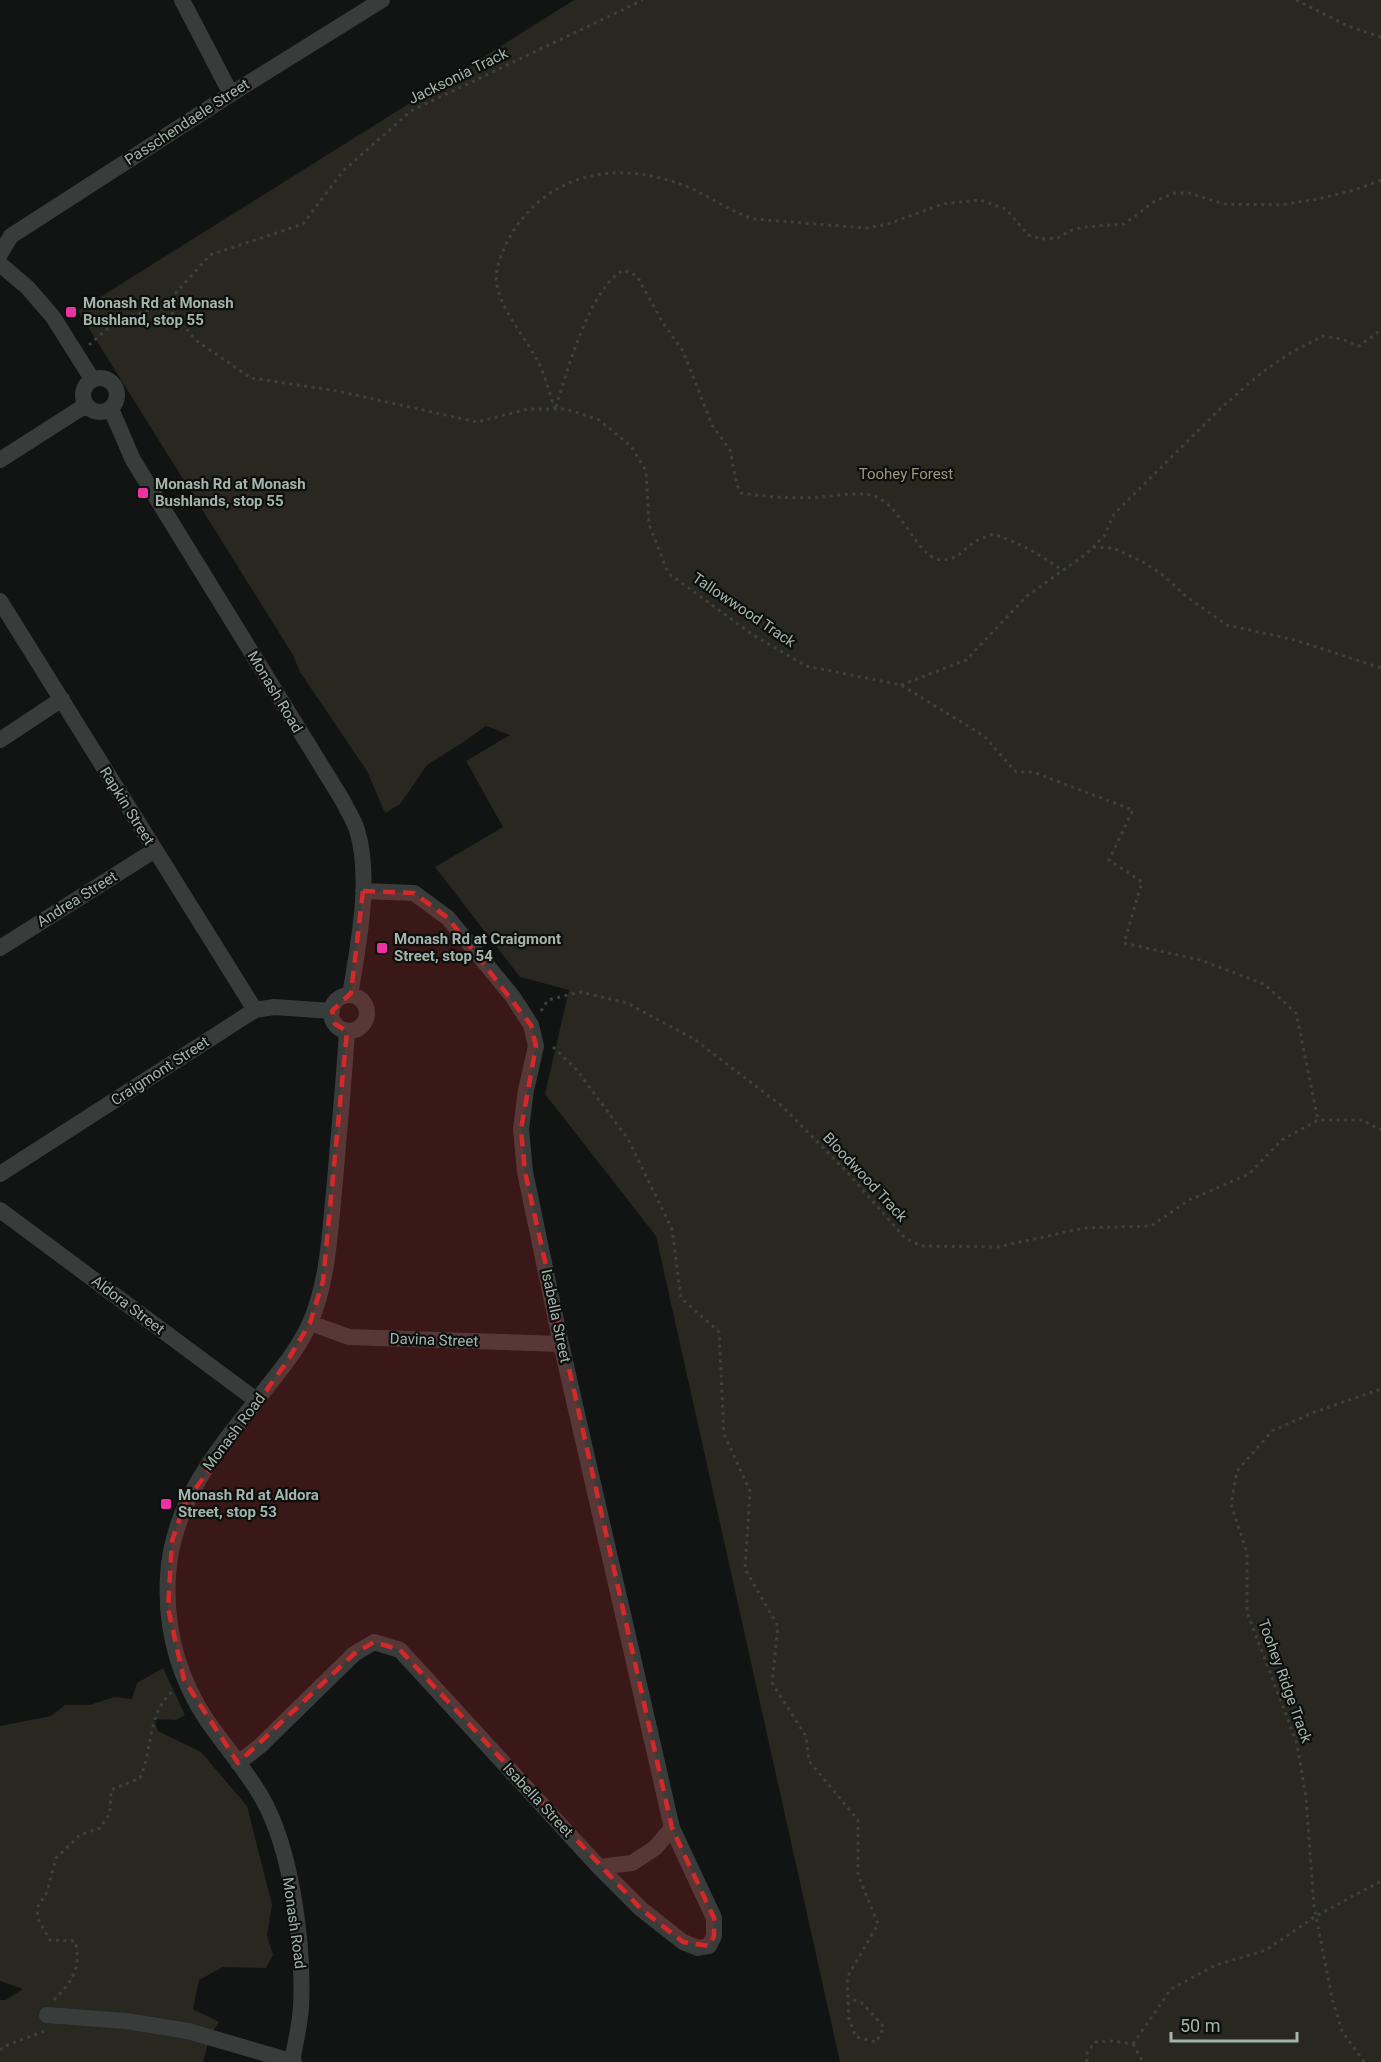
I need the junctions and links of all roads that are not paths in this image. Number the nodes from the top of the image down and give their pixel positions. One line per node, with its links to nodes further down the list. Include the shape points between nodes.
1 (182, 0): 3 (street)
2 (382, 0): 3 (street, Passchendaele Street)
3 (231, 94): 4 (street, Passchendaele Street, via 11,236)
4 (0, 254)
5 (0, 264): 6 (street, via 53,317)
6 (92, 379): 7 (street, via 83,389); 8 (street, Monash Road, via 105,378 115,385 117,398)
7 (86, 405): 8 (street, via 96,412); 9 (street)
8 (111, 409): 14 (street, Monash Road, via 133,460 343,801 357,829)
9 (0, 459)
10 (0, 600): 11 (street, Rapkin Street)
11 (62, 699): 12 (street); 13 (street, Rapkin Street)
12 (0, 740)
13 (154, 850): 15 (street, Andrea Street); 17 (street, Rapkin Street)
14 (363, 891): 16 (street, Monash Road); 23 (street, Isabella Street, via 414,893 448,918 531,1025 536,1046 521,1129 525,1172)
15 (0, 948)
16 (350, 996): 18 (street, via 338,1000); 19 (street, via 363,1002 367,1015 360,1028)
17 (255, 1010): 18 (street, Craigmont Street, via 274,1007); 20 (street, Craigmont Street)
18 (332, 1011): 19 (street, via 335,1024)
19 (347, 1031): 22 (street, Monash Road, via 329,1242 323,1281)
20 (0, 1174)
21 (0, 1210): 24 (street, Aldora Street)
22 (310, 1323): 23 (street, Davina Street, via 349,1337); 24 (street, Monash Road, via 286,1363)
23 (561, 1344): 26 (street, Isabella Street)
24 (256, 1400): 25 (street, Monash Road, via 185,1503 172,1542 168,1576 172,1638 184,1680)
25 (238, 1763): 27 (street, Isabella Street, via 354,1654 374,1642 400,1650); 29 (street, Monash Road, via 261,1796 280,1839 296,1920 301,2010)
26 (672, 1828): 27 (street, via 655,1848 632,1863); 27 (street, Isabella Street, via 714,1918 714,1936 709,1946 698,1948 683,1942 640,1910)
27 (599, 1867)
28 (47, 2015): 29 (street, via 188,2031)
29 (293, 2062)

